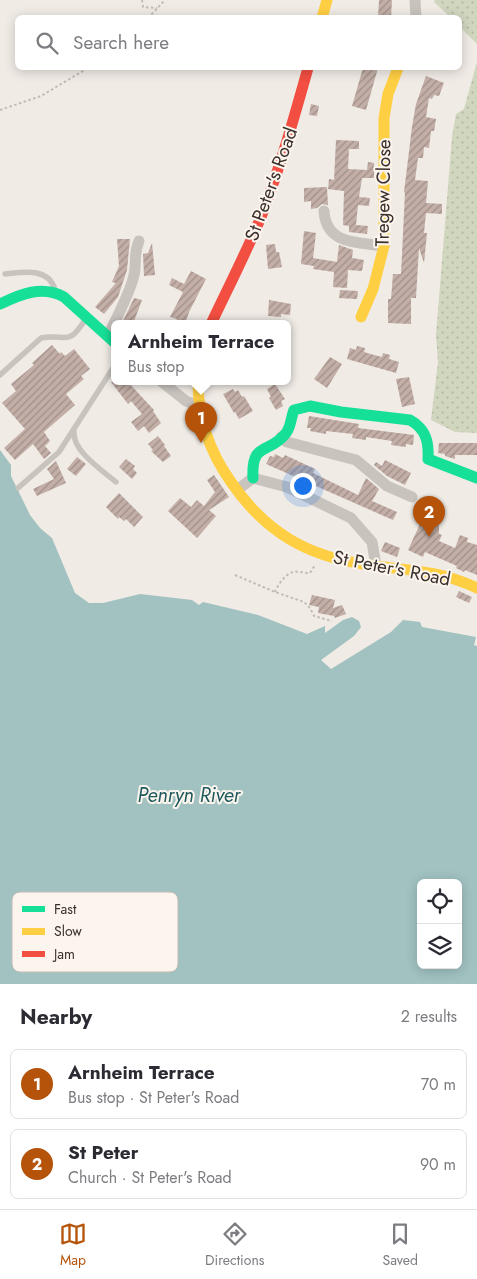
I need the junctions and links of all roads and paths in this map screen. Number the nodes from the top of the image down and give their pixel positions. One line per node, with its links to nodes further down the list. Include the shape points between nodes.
1 (142, 0): 5 (path, via 143,7)
2 (165, 0): 5 (path)
3 (327, 0): 7 (street)
4 (415, 0): 8 (street)
5 (157, 8): 6 (path)
6 (151, 15)
7 (323, 15)
8 (416, 15)
9 (85, 70): 12 (path, via 41,96)
10 (307, 70): 22 (street, St Peter's Road, via 261,216)
11 (397, 70): 15 (street, Tregew Close, via 388,94 384,118)
12 (0, 110)
13 (324, 211): 15 (street, via 326,224 335,236)
14 (138, 241): 21 (street, via 133,280)
15 (384, 246): 19 (street, Tregew Close, via 373,289)
16 (5, 274): 17 (lane, via 40,273 54,285)
17 (56, 292): 18 (street, via 38,291); 20 (street)
18 (0, 304)
19 (361, 317)
20 (87, 318): 23 (street); 25 (lane, via 73,336 41,338)
21 (118, 320)
22 (213, 320)
23 (111, 339)
24 (111, 371): 29 (lane)
25 (0, 375)
26 (166, 385): 28 (street)
27 (198, 385): 28 (street, St Peter's Road)
28 (198, 406): 35 (street, St Peter's Road, via 202,427 218,463)
29 (74, 429): 33 (lane, via 78,448); 34 (lane, via 55,458)
30 (281, 437): 31 (street, via 256,454); 32 (street, via 287,431 294,410 305,406 410,420 425,434 429,444 428,459); 36 (street, via 287,442 356,460 387,486)
31 (253, 478): 35 (street); 38 (street, via 287,486 351,518 369,536)
32 (477, 478)
33 (116, 482)
34 (18, 488)
35 (237, 490): 37 (street, St Peter's Road, via 272,527 295,544)
36 (412, 497)
37 (319, 553): 38 (street, St Peter's Road, via 351,563); 41 (path, via 312,571 290,573)
38 (376, 566): 40 (street, St Peter's Road, via 432,572)
39 (235, 575): 41 (path)
40 (477, 588)
41 (275, 592): 42 (path, via 304,602 314,616)
42 (332, 621)

